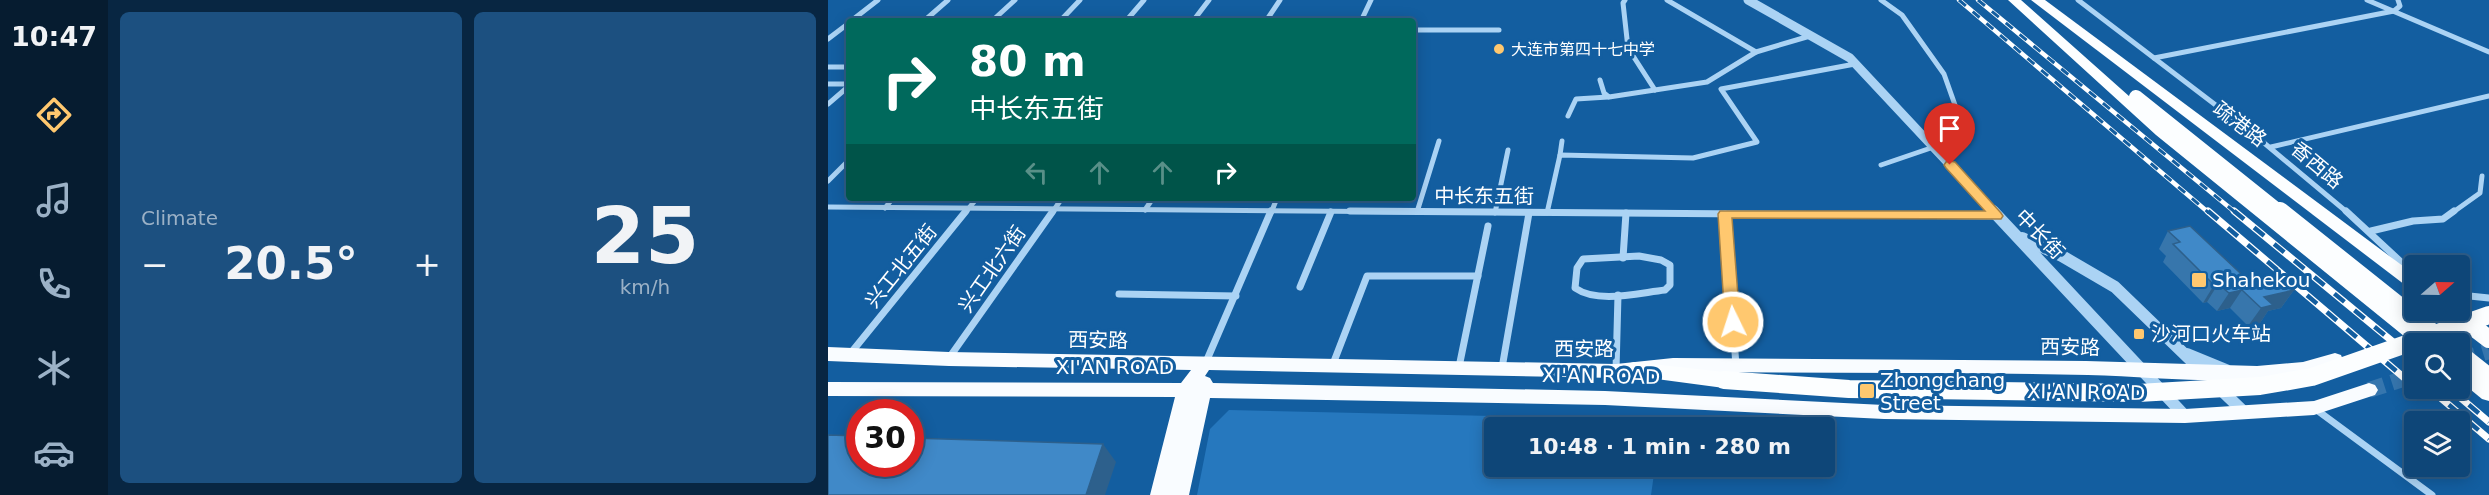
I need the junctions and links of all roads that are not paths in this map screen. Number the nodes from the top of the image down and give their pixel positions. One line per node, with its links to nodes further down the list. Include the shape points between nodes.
1 (878, 0): 21 (street)
2 (948, 0): 22 (street)
3 (1015, 0): 23 (street)
4 (1080, 0): 24 (street)
5 (1144, 0): 25 (street)
6 (1209, 0): 26 (street)
7 (1280, 0): 27 (street)
8 (1371, 0): 28 (street)
9 (1625, 0): 45 (street, via 1628,48)
10 (1667, 0): 19 (street)
11 (1682, 0): 19 (street)
12 (1748, 0): 33 (street, 中长街)
13 (1881, 0): 53 (street, via 1902,15 1938,65 1955,103 1966,136)
14 (2049, 0): 29 (highway)
15 (2078, 0): 37 (street, 香西路)
16 (2367, 0): 20 (street)
17 (2398, 0): 20 (street, via 2400,6)
18 (2025, 2): 29 (highway, 疏港路); 96 (highway, via 2161,132); 97 (highway, bridge, via 2136,97)
19 (1673, 3): 35 (street)
20 (2394, 11): 36 (street); 37 (street)
21 (855, 18)
22 (927, 18)
23 (996, 18)
24 (1063, 18)
25 (1129, 18)
26 (1195, 18)
27 (1268, 18)
28 (1362, 18)
29 (2064, 20): 84 (highway, 疏港路)
30 (846, 25): 34 (street)
31 (1416, 30): 32 (street)
32 (1499, 30)
33 (1811, 35): 35 (street); 38 (street, 中长街)
34 (828, 39)
35 (1756, 52): 45 (street, via 1707,82)
36 (2489, 52)
37 (2154, 58): 52 (street, 香西路)
38 (1856, 64): 53 (street, 中长街); 55 (street, via 1721,89 1757,142 1693,158)
39 (828, 67): 40 (street)
40 (846, 67)
41 (1600, 80): 47 (street)
42 (828, 84): 43 (street)
43 (846, 85)
44 (846, 88): 48 (street)
45 (1656, 90): 47 (street)
46 (2489, 96): 52 (street)
47 (1609, 97): 49 (street, via 1576,99)
48 (828, 104)
49 (1568, 116)
50 (1439, 141): 72 (street)
51 (1562, 141): 55 (street)
52 (2271, 147): 80 (street, 香西路)
53 (1935, 148): 57 (street); 78 (street, 中长街)
54 (1508, 150): 73 (street)
55 (1560, 155): 75 (street)
56 (846, 163): 59 (street)
57 (1881, 165)
58 (2482, 176): 80 (street, via 2480,193 2443,219)
59 (828, 181)
60 (891, 201): 66 (street)
61 (974, 201): 67 (street, 兴工北五街)
62 (1060, 201): 68 (street, 兴工北六街)
63 (1151, 201): 69 (street)
64 (1276, 201): 70 (street)
65 (828, 207): 66 (street, 中长东五街)
66 (885, 208): 67 (street, 中长东五街)
67 (968, 208): 68 (street, 中长东五街); 101 (street, 兴工北五街)
68 (1054, 209): 69 (street, 中长东五街); 102 (street, 兴工北六街)
69 (1145, 210): 70 (street, 中长东五街)
70 (1271, 211): 71 (street, 中长东五街); 89 (street)
71 (1331, 212): 72 (street, 中长东五街); 86 (street)
72 (1417, 212): 73 (street, 中长东五街)
73 (1495, 213): 74 (street, 中长东五街)
74 (1529, 213): 75 (street, 中长东五街); 108 (street)
75 (1547, 213): 76 (street, 中长东五街)
76 (1626, 213): 77 (street, 中长东五街); 82 (street)
77 (1725, 214): 78 (street, 中长东五街); 113 (street)
78 (1997, 216): 81 (street, 中长街)
79 (1488, 226): 85 (street)
80 (2372, 231): 83 (street, 香西路)
81 (2016, 236): 99 (street, via 2062,256 2115,287); 110 (street, 中长街)
82 (1623, 258): 88 (street, via 1583,259 1577,267 1575,288 1586,295); 88 (street, via 1661,259 1670,265 1670,285 1649,294)
83 (2404, 269)
84 (2404, 271)
85 (1478, 276): 106 (street, via 1366,276); 107 (street)
86 (1300, 287)
87 (1119, 294): 89 (street)
88 (1618, 295): 109 (street)
89 (1236, 296): 104 (street)
90 (2470, 296): 91 (street)
91 (2489, 298)
92 (2489, 305): 93 (main road)
93 (2470, 309)
94 (2489, 315): 113 (highway, bridge, via 2350,366 2290,382 2250,387 2138,393 1849,389)
95 (2469, 321): 98 (highway, bridge)
96 (2413, 333)
97 (2433, 333)
98 (2489, 339)
99 (2179, 350): 111 (street); 112 (street)
100 (828, 354): 101 (main road, 西安路)
101 (850, 354): 102 (main road, 西安路)
102 (949, 359): 104 (main road, 西安路)
103 (2338, 359): 112 (main road, 西安路, via 2286,372)
104 (1206, 362): 106 (main road, 西安路); 117 (main road)
105 (2470, 362): 114 (highway, bridge)
106 (1333, 365): 107 (main road, 西安路)
107 (1459, 368): 108 (main road, 西安路)
108 (1502, 368): 109 (main road, 西安路)
109 (1625, 370): 113 (highway)
110 (2141, 370): 111 (main road, 西安路); 113 (main road, 西安路); 122 (street, 中长街)
111 (2201, 371): 112 (main road, 西安路); 121 (street)
112 (2231, 372)
113 (1730, 373)
114 (2489, 377)
115 (2470, 378): 119 (highway)
116 (828, 389): 117 (main road, XI'AN ROAD)
117 (1195, 390): 122 (main road, XI'AN ROAD, via 1605,398 1884,412); 123 (main road); 124 (main road)
118 (2369, 390): 120 (main road, XI'AN ROAD)
119 (2489, 393)
120 (2314, 408): 121 (main road, XI'AN ROAD); 125 (street)
121 (2245, 413): 122 (main road, XI'AN ROAD)
122 (2185, 416)
123 (1160, 495)
124 (1179, 495)
125 (2432, 495)

